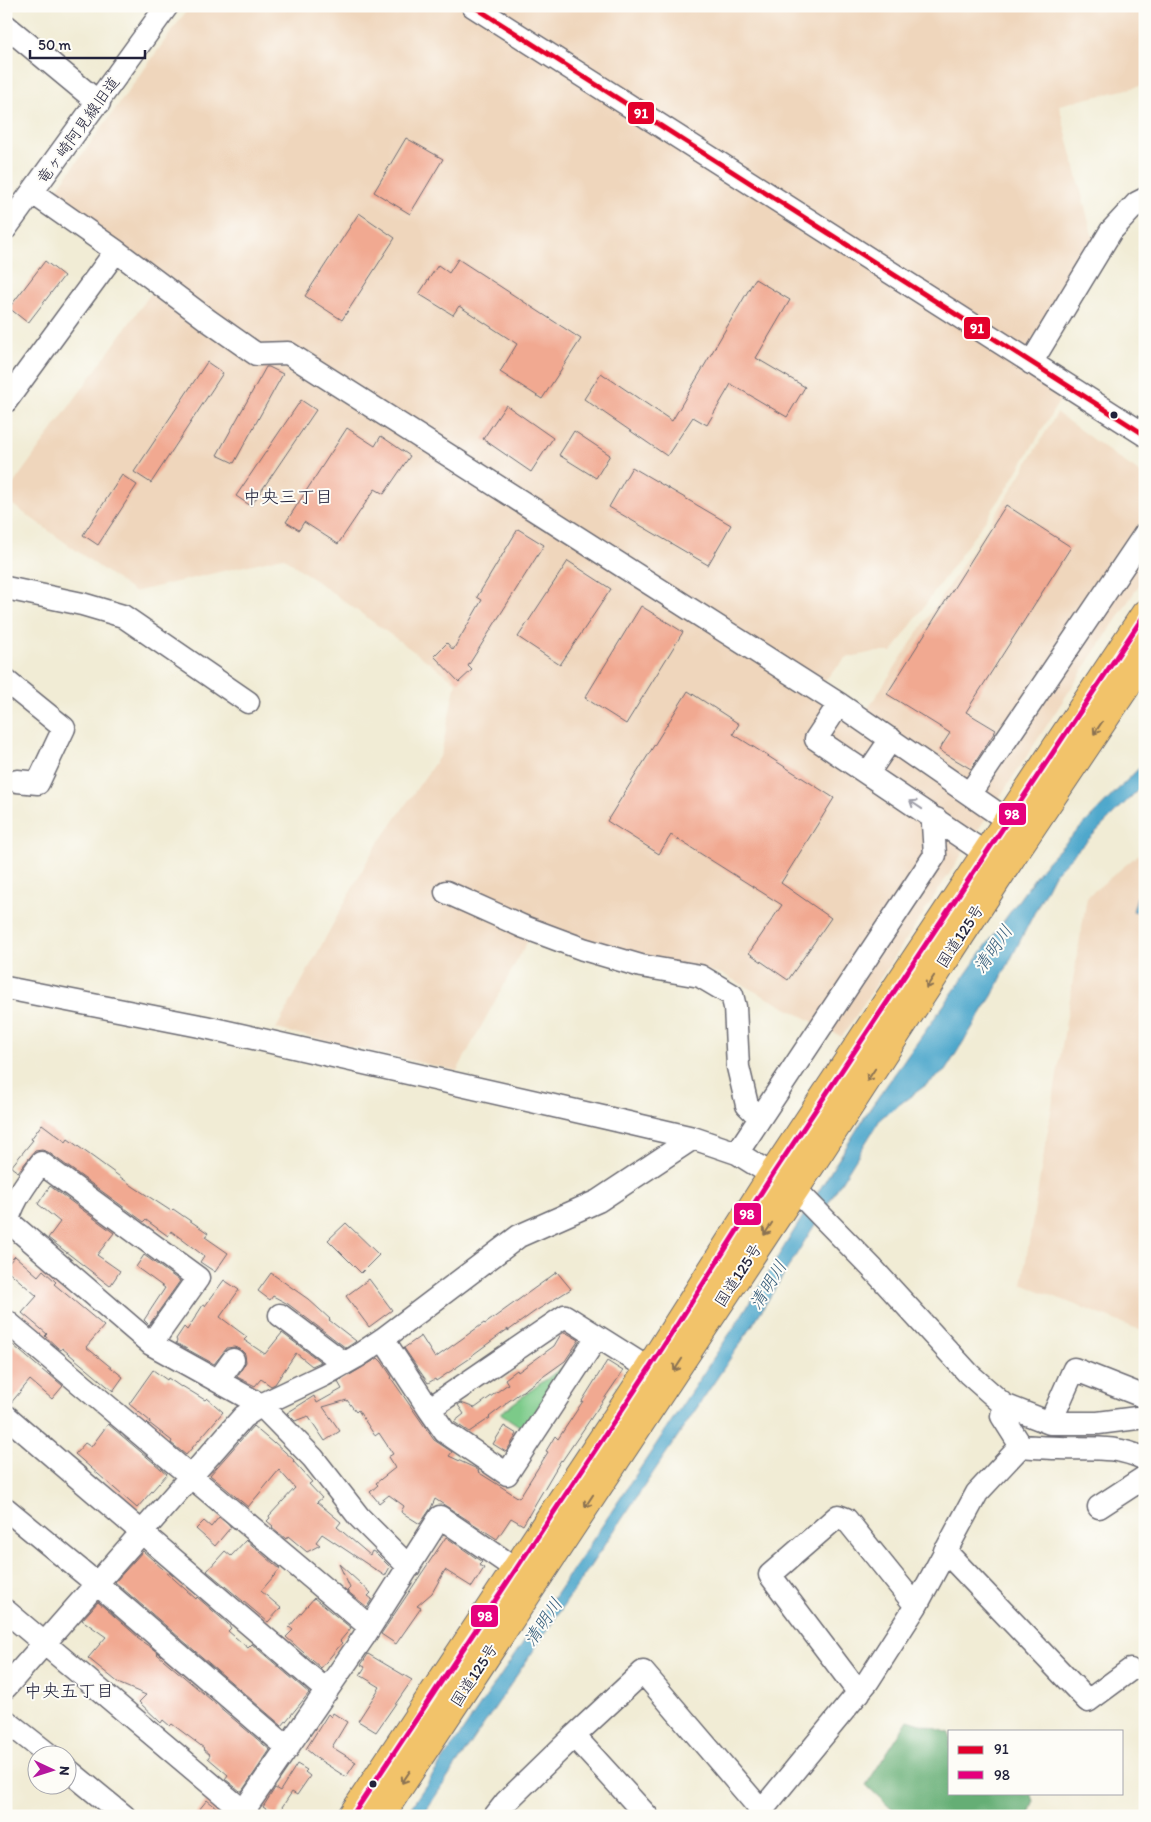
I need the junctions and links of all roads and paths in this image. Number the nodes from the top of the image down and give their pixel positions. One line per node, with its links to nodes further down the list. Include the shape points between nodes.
1 (167, 6): 4 (street, 竜ヶ崎阿見線旧道)
2 (473, 6): 9 (street)
3 (6, 26): 4 (street)
4 (98, 103): 5 (street, 竜ヶ崎阿見線旧道)
5 (33, 193): 7 (street, 竜ヶ崎阿見線旧道); 8 (street)
6 (1145, 199): 9 (street, via 1111,231)
7 (6, 228)
8 (116, 251): 10 (street); 18 (street, via 256,354 288,353)
9 (1031, 363): 11 (street)
10 (6, 401)
11 (1145, 435)
12 (1145, 534): 22 (street)
13 (6, 588): 17 (street, via 124,616)
14 (1145, 614): 24 (highway, 国道125号)
15 (1145, 658): 25 (highway, 国道125号, one-way to 25)
16 (6, 681): 21 (street, via 64,728 38,783)
17 (248, 702)
18 (839, 704): 19 (street); 20 (street, via 816,739)
19 (891, 739): 20 (street); 22 (street)
20 (868, 773): 23 (street, one-way to 20)
21 (18, 781)
22 (970, 794): 24 (street)
23 (936, 819): 26 (street); 29 (street, via 933,824 935,855)
24 (1006, 820): 25 (street); 26 (highway, 国道125号)
25 (1014, 852): 26 (street); 33 (highway, 国道125号, one-way to 33)
26 (985, 853): 32 (highway, 国道125号)
27 (446, 892): 29 (street, via 583,949 641,966 700,976 732,995 738,1067 747,1105)
28 (6, 988): 30 (street, via 205,1027)
29 (760, 1118): 31 (street)
30 (693, 1138): 31 (street); 38 (street, via 598,1200 519,1236)
31 (737, 1153): 32 (street)
32 (772, 1174): 33 (street); 42 (highway, 国道125号)
33 (795, 1189): 46 (street, via 969,1374); 80 (highway, 国道125号, one-way to 80)
34 (7, 1224): 39 (street); 39 (street, via 17,1196 41,1163 198,1278)
35 (280, 1315): 41 (street)
36 (6, 1321): 53 (street)
37 (598, 1337): 42 (street); 47 (street, via 565,1316); 47 (street, via 507,1474 445,1432)
38 (383, 1339): 41 (street); 47 (street)
39 (151, 1344): 43 (street)
40 (233, 1360): 43 (street)
41 (344, 1363): 45 (street)
42 (649, 1369): 60 (highway, 国道125号)
43 (218, 1381): 45 (street)
44 (1145, 1397): 50 (street, via 1074,1369)
45 (261, 1405): 53 (street, via 243,1417); 59 (street, via 313,1458 359,1517)
46 (1004, 1405): 50 (street); 51 (street, via 1002,1416)
47 (429, 1409)
48 (6, 1416): 57 (street)
49 (1145, 1417): 50 (street, via 1098,1423)
50 (1050, 1423)
51 (1021, 1446): 52 (street, via 1098,1447 1125,1451); 58 (street, via 977,1493)
52 (1145, 1459)
53 (190, 1476): 57 (street); 64 (street)
54 (1145, 1477): 55 (street)
55 (1099, 1507)
56 (6, 1509): 61 (street)
57 (141, 1532): 61 (street); 68 (street)
58 (945, 1551): 62 (street); 66 (street, via 1088,1701)
59 (409, 1567): 60 (street, via 440,1517); 64 (street)
60 (516, 1569): 79 (highway, 国道125号)
61 (97, 1584): 65 (street); 73 (street)
62 (916, 1606): 69 (street); 69 (street, via 846,1519 838,1516 770,1575)
63 (6, 1611): 65 (street)
64 (370, 1627): 68 (street)
65 (45, 1644): 67 (street); 78 (street)
66 (1130, 1670)
67 (6, 1687)
68 (326, 1691): 73 (street)
69 (859, 1693): 77 (street)
70 (6, 1721): 72 (street)
71 (574, 1736): 75 (street); 77 (street, via 643,1672); 81 (street)
72 (35, 1744)
73 (288, 1748): 78 (street)
74 (78, 1779): 76 (street)
75 (507, 1811)
76 (114, 1812)
77 (759, 1813)
78 (244, 1814)
79 (352, 1816)
80 (380, 1816)
81 (647, 1816)

